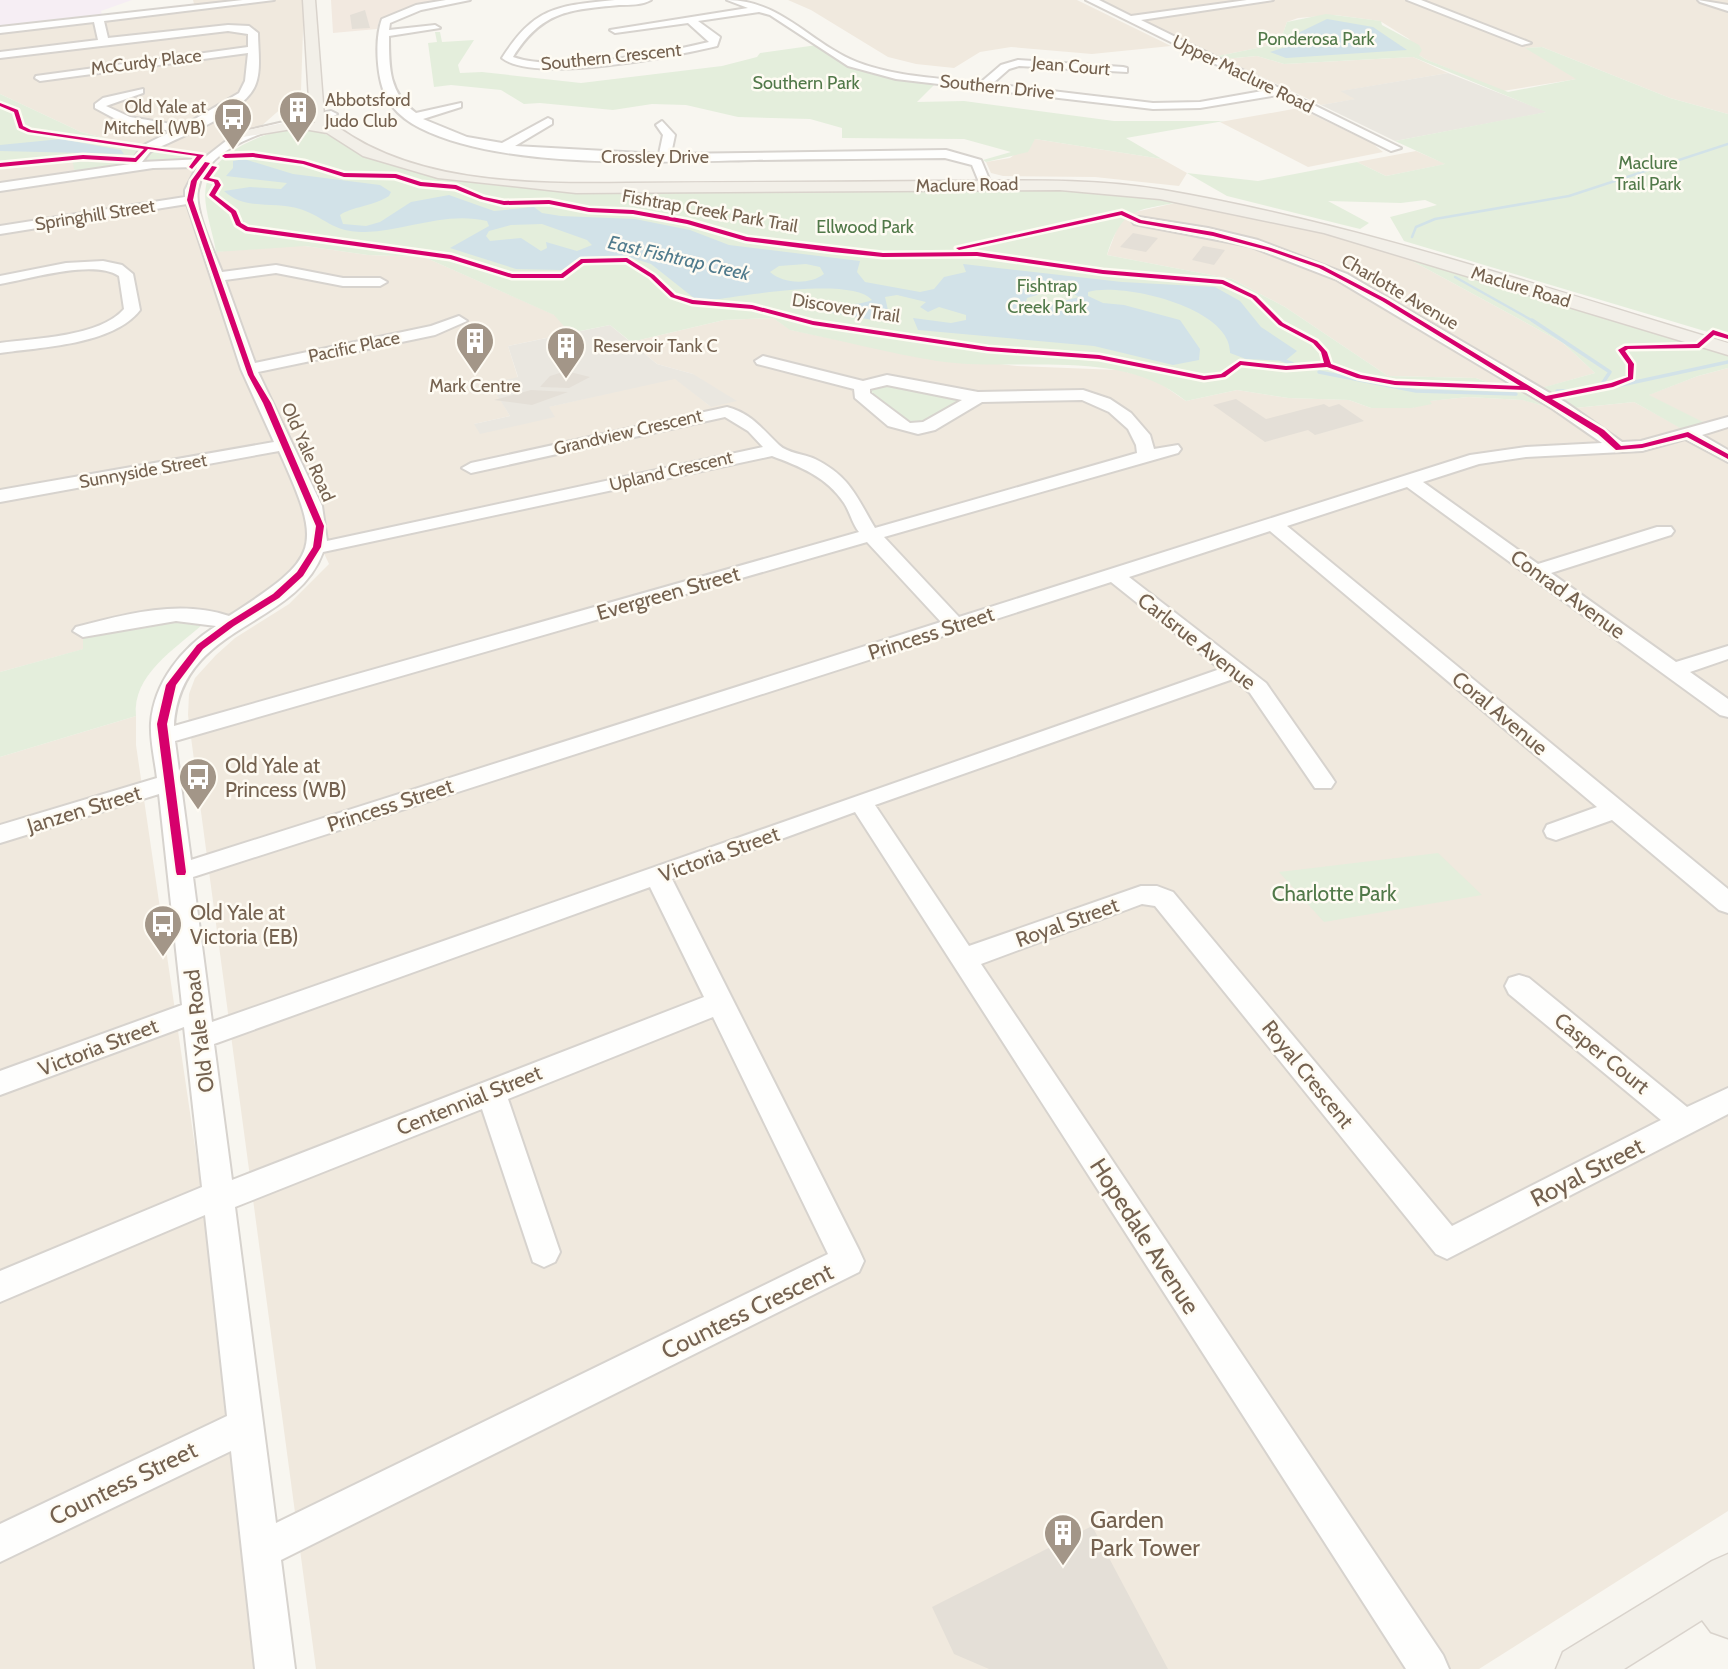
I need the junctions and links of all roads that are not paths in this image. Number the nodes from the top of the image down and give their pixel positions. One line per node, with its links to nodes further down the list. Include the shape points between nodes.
1 (269, 0): 11 (street)
2 (309, 0): 28 (main road)
3 (320, 0): 33 (main road)
4 (465, 0): 20 (street, via 392,16 385,21)
5 (646, 0): 15 (street, Southern Crescent, via 578,9 539,20 522,33 507,58 524,65 566,65 713,44 716,39)
6 (732, 0): 12 (street, Southern Drive)
7 (1091, 0): 16 (street, Upper Maclure Road)
8 (1268, 0): 16 (street)
9 (1412, 0): 22 (street)
10 (1703, 0): 13 (street)
11 (186, 5): 14 (street)
12 (762, 8): 15 (street); 27 (street, Southern Drive, via 852,64 896,76)
13 (1728, 8)
14 (98, 19): 18 (street); 21 (street)
15 (690, 19): 19 (street)
16 (1130, 19): 30 (street, Upper Maclure Road)
17 (435, 28): 20 (street)
18 (0, 30)
19 (615, 30)
20 (384, 34): 32 (street, Crossley Drive, via 390,91 394,102)
21 (104, 42): 23 (street, via 240,28 252,31); 24 (street)
22 (1526, 43)
23 (253, 49): 26 (street, McCurdy Place); 36 (street, via 249,86 241,97)
24 (0, 55)
25 (1123, 71): 27 (street, Jean Court, via 1018,63)
26 (40, 78)
27 (984, 85): 30 (street, Southern Drive, via 1177,107)
28 (314, 89): 33 (main road); 37 (main road)
29 (139, 91): 36 (street, via 99,106 110,114)
30 (1279, 92): 39 (street, Upper Maclure Road)
31 (457, 105): 32 (street)
32 (412, 118): 38 (street, Crossley Drive, via 433,129)
33 (325, 120): 37 (main road); 43 (main road, Maclure Road, via 395,152 456,169 532,180); 44 (main road, Maclure Road, via 345,140 394,160 524,184 621,189)
34 (548, 122): 38 (street)
35 (662, 125): 40 (street, via 669,135)
36 (182, 129): 42 (street, via 141,153)
37 (248, 134): 41 (street)
38 (502, 148): 40 (street, Crossley Drive)
39 (1395, 148)
40 (664, 158): 43 (street, Crossley Drive, via 775,150 954,155 977,163)
41 (207, 163): 42 (street); 46 (street, via 194,181)
42 (137, 167): 45 (street)
43 (983, 179): 44 (main road); 53 (main road, Maclure Road, via 1128,184 1283,212)
44 (916, 186): 55 (main road, Maclure Road, via 1084,186 1234,208 1327,229)
45 (0, 187)
46 (190, 200): 48 (street, Springhill Street); 49 (street, Old Yale Road)
47 (1139, 221): 63 (street, Charlotte Avenue, via 1269,248 1321,267 1529,388)
48 (0, 230)
49 (217, 277): 51 (street, via 276,269 343,282); 57 (street, Old Yale Road)
50 (0, 280): 54 (street, via 112,266 126,274 132,310 124,321 92,332)
51 (380, 282)
52 (458, 321): 57 (street, Pacific Place, via 435,330)
53 (1728, 342)
54 (0, 348)
55 (1728, 349)
56 (763, 361): 58 (street)
57 (249, 369): 62 (street, Old Yale Road)
58 (863, 386): 59 (street, via 887,380); 59 (street, via 861,394 901,429 923,430)
59 (978, 397): 66 (street, via 1097,398 1142,434)
60 (1728, 422): 61 (street, Princess Street)
61 (1688, 434): 63 (street, Princess Street); 67 (street)
62 (285, 445): 70 (street, Sunnyside Street); 74 (street, Old Yale Road, via 317,516)
63 (1619, 448): 69 (street, Princess Street, via 1492,456)
64 (1172, 449): 66 (street, Evergreen Street)
65 (773, 450): 68 (street, Grandview Crescent, via 751,426 727,412); 73 (street, via 809,463 831,478 853,501); 74 (street, Upland Crescent)
66 (1146, 455): 73 (street, Evergreen Street)
67 (1728, 457)
68 (471, 468)
69 (1408, 479): 71 (street, Princess Street); 75 (street, Conrad Avenue)
70 (0, 496)
71 (1272, 523): 76 (street, Princess Street); 88 (street, Coral Avenue)
72 (1664, 531): 75 (street)
73 (871, 535): 78 (street); 84 (street, Evergreen Street)
74 (317, 547): 77 (street, Old Yale Road, via 289,586)
75 (1536, 571): 82 (street, Conrad Avenue)
76 (1113, 574): 78 (street, Princess Street); 81 (street, Carlsrue Avenue)
77 (230, 624): 79 (street, via 187,613); 84 (street, Old Yale Road, via 200,647 179,672 166,700)
78 (955, 625): 91 (street, Princess Street)
79 (83, 631)
80 (1728, 652): 82 (street)
81 (1238, 670): 85 (street, Carlsrue Avenue, via 1258,688); 87 (street, Victoria Street)
82 (1673, 671): 83 (street, Conrad Avenue)
83 (1728, 710)
84 (163, 737): 86 (street, Old Yale Road)
85 (1323, 782)
86 (168, 783): 90 (street, Janzen Street); 91 (street, Old Yale Road)
87 (862, 804): 92 (street, Victoria Street); 95 (street, Hopedale Avenue)
88 (1615, 810): 89 (street); 93 (street, Coral Avenue)
89 (1556, 831)
90 (0, 834)
91 (181, 872): 98 (street, Old Yale Road)
92 (658, 876): 97 (street, Countess Crescent); 98 (street, Victoria Street)
93 (1728, 903)
94 (1169, 904): 95 (street, Royal Street, via 1157,895 1141,895); 104 (street, Royal Crescent)
95 (964, 959): 112 (street, Hopedale Avenue)
96 (1519, 986): 102 (street, Casper Court)
97 (719, 1003): 100 (street, Centennial Street); 109 (street, Countess Crescent, via 848,1261)
98 (198, 1025): 99 (street, Victoria Street); 103 (street, Old Yale Road)
99 (0, 1083)
100 (491, 1091): 103 (street, Centennial Street); 105 (street)
101 (1728, 1100): 102 (street, Royal Street)
102 (1684, 1122): 104 (street, Royal Street)
103 (219, 1197): 106 (street, Centennial Street); 107 (street, Old Yale Road)
104 (1447, 1244)
105 (544, 1252)
106 (0, 1287)
107 (246, 1425): 108 (street, Countess Street); 109 (street, Old Yale Road)
108 (0, 1543)
109 (261, 1550): 111 (street, Old Yale Road)
110 (1721, 1594): 113 (main road)
111 (275, 1669)
112 (1429, 1669)
113 (1580, 1669)

